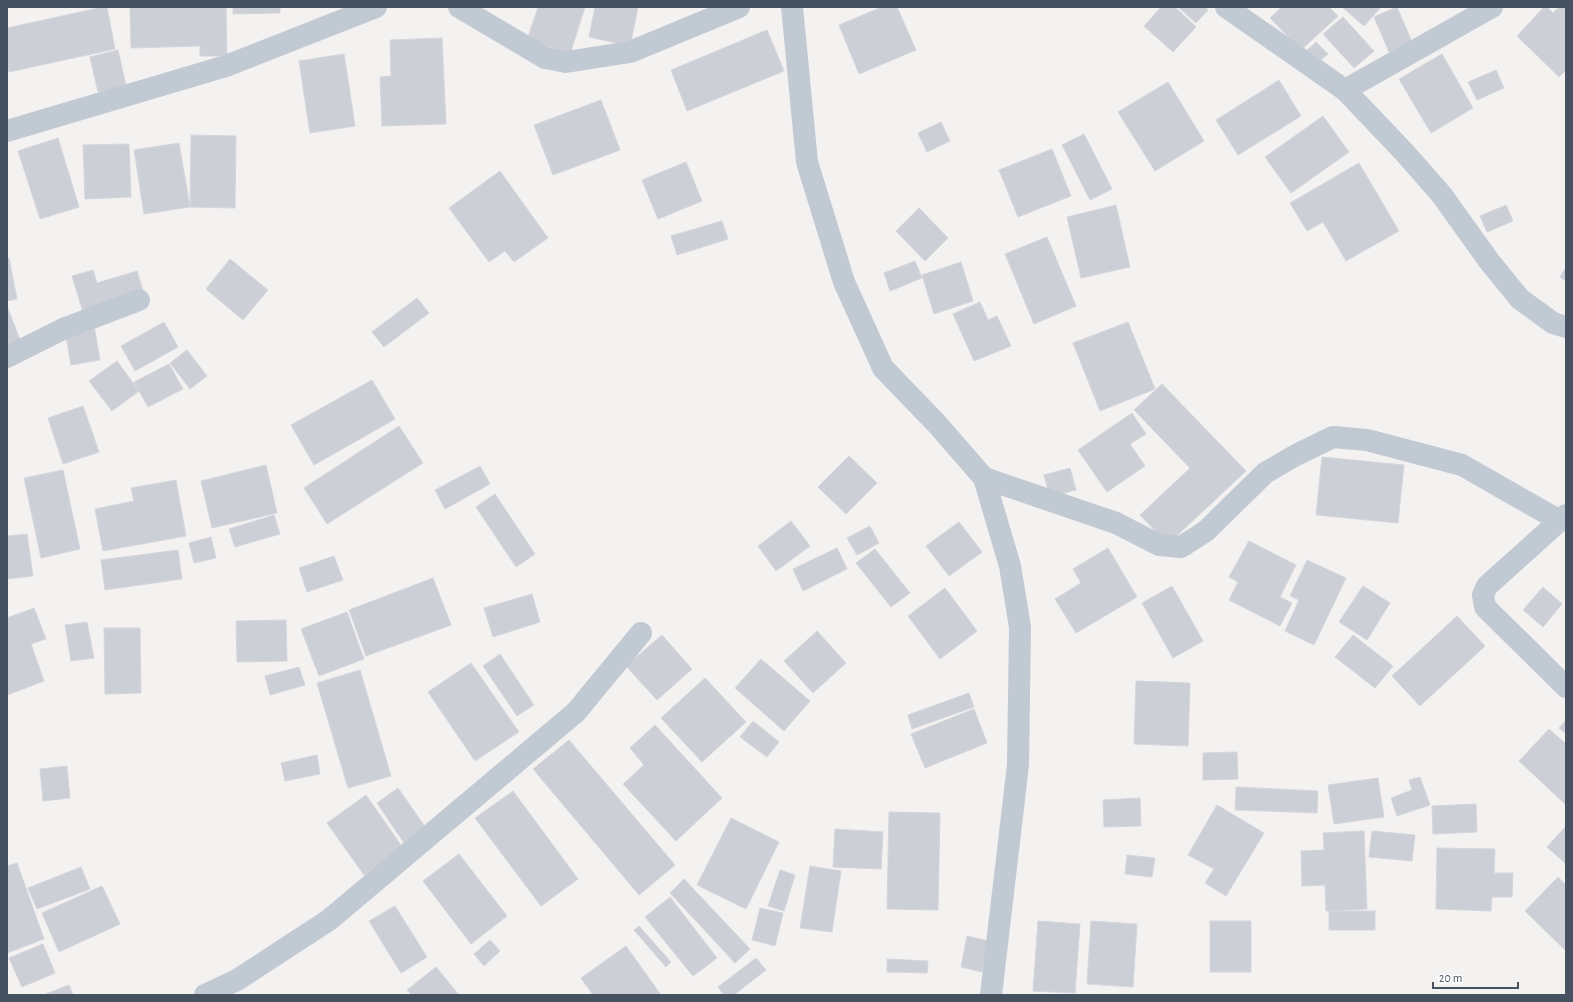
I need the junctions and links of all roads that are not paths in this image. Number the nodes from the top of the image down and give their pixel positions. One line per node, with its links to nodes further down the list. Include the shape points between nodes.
1 (376, 7): 8 (street, via 226,66)
2 (459, 7): 3 (street, via 545,58 566,62 630,52)
3 (739, 7)
4 (792, 7): 12 (street, via 807,162 844,282 883,368)
5 (1226, 7): 7 (street)
6 (1492, 7): 7 (street)
7 (1345, 90): 10 (street, via 1441,194 1489,262 1520,299 1553,323)
8 (7, 131)
9 (139, 300): 11 (street, via 63,329)
10 (1566, 327)
11 (7, 357)
12 (984, 478): 13 (street, via 1116,523 1159,545 1181,547 1206,531 1265,473 1333,437 1366,440 1462,466); 17 (street, via 1010,566 1020,627 1018,765)
13 (1563, 518): 15 (street, via 1487,586 1483,595 1485,606)
14 (641, 633): 16 (street, via 576,712 329,920 236,980)
15 (1566, 687)
16 (205, 995)
17 (991, 995)

